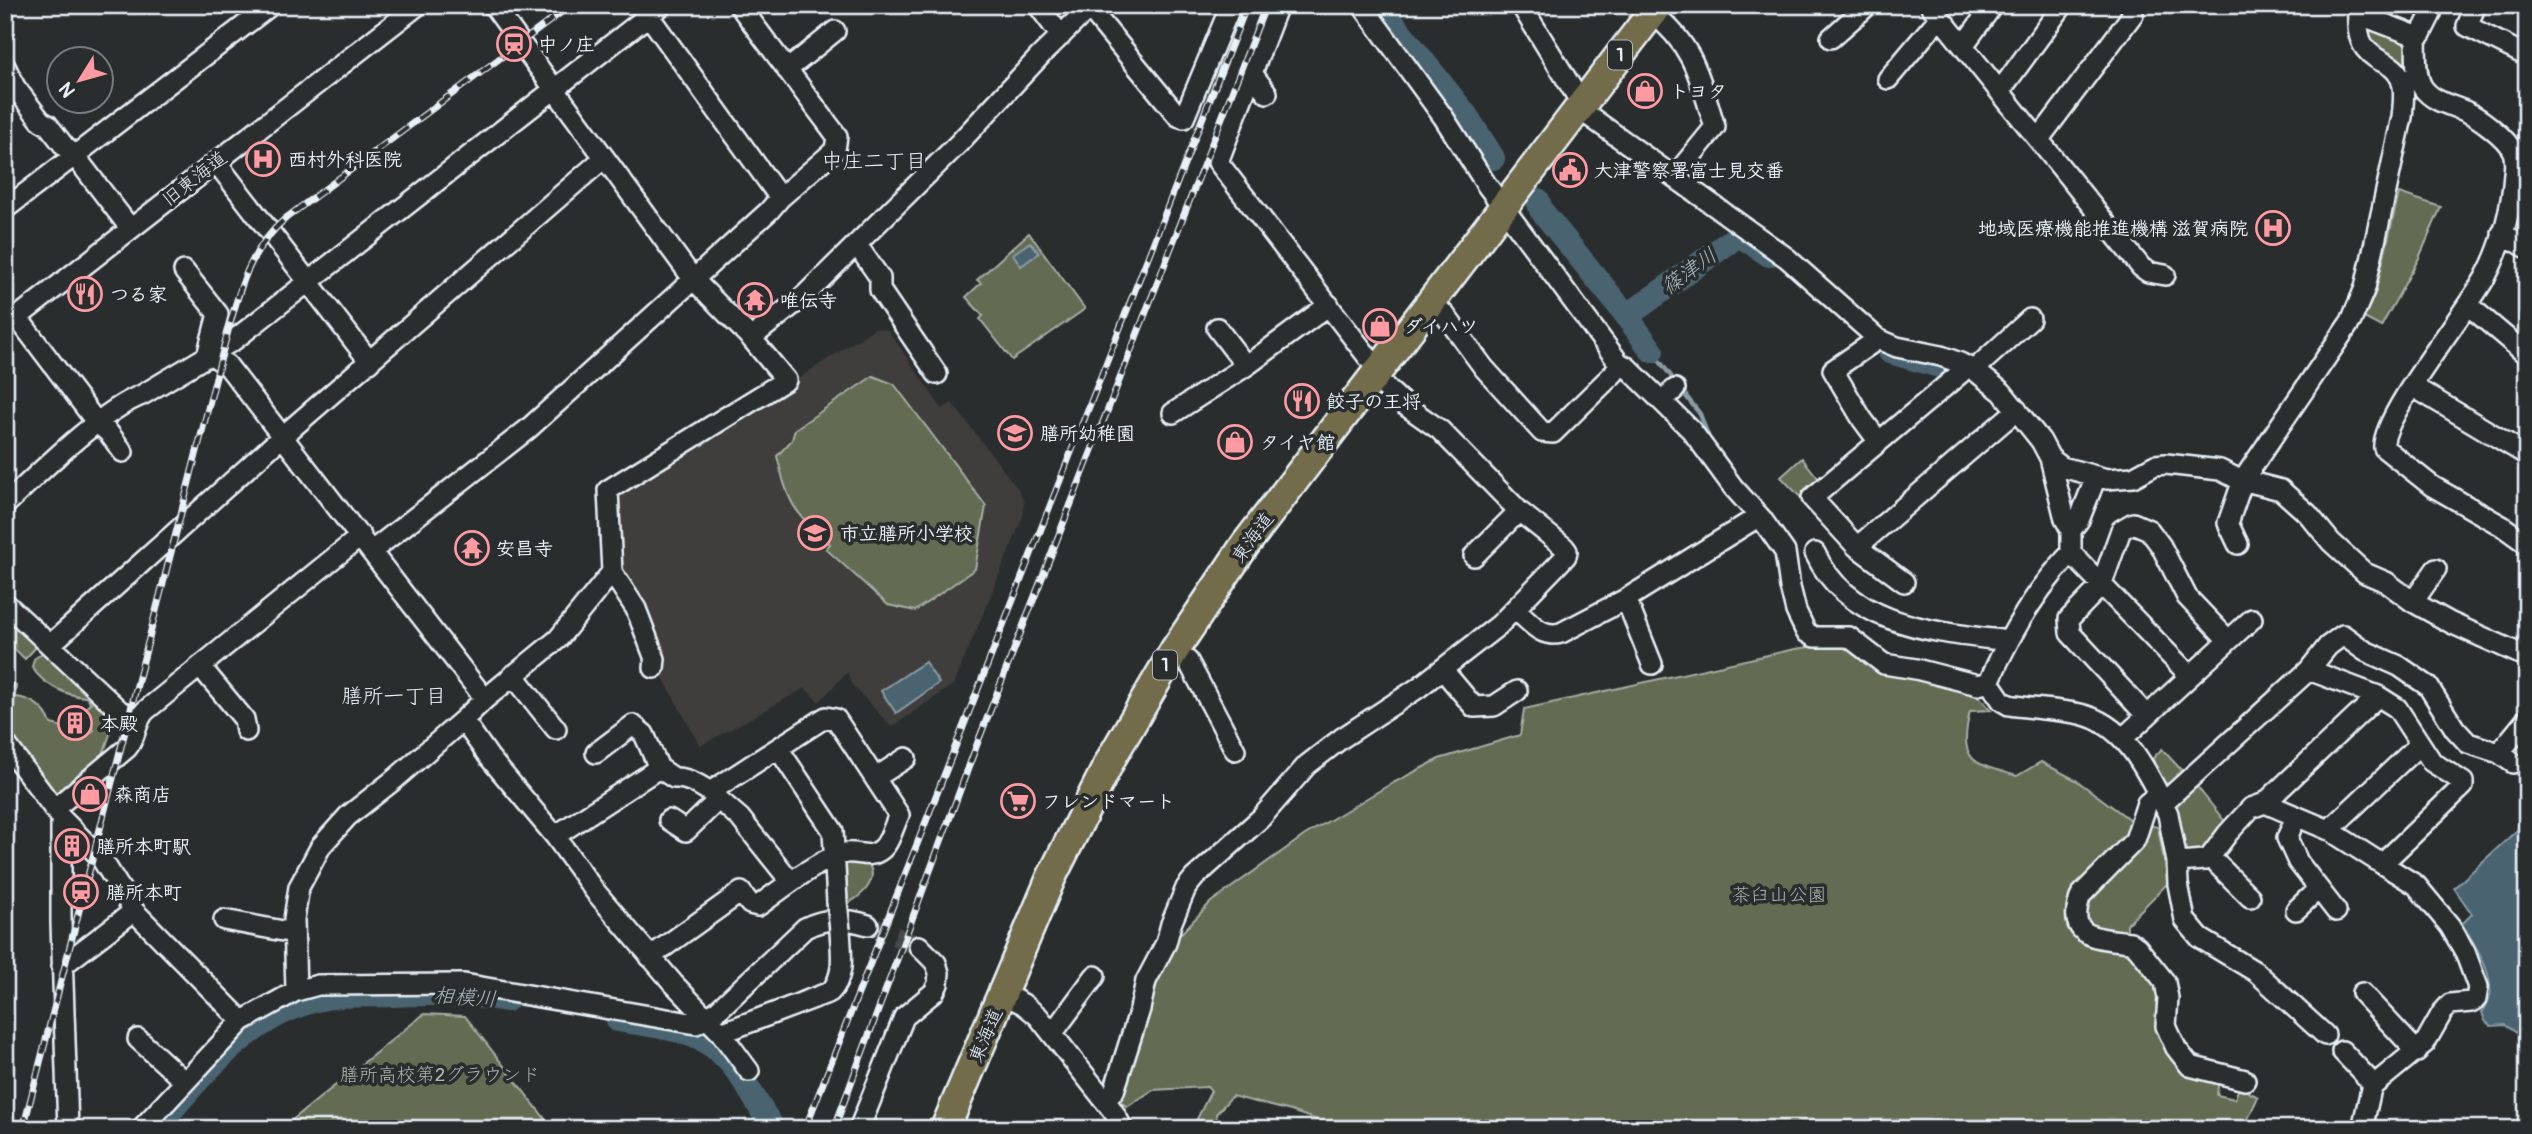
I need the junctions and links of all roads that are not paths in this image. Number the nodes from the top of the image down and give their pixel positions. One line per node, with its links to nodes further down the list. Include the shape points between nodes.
1 (271, 5): 40 (street)
2 (418, 5): 42 (street, 旧東海道)
3 (493, 5): 34 (street)
4 (739, 5): 31 (street)
5 (1038, 5): 23 (street)
6 (1231, 5): 16 (street, via 1184,118)
7 (1278, 5): 32 (street)
8 (1349, 5): 30 (street, via 1394,66)
9 (1362, 5): 30 (street)
10 (1521, 5): 37 (street)
11 (1868, 5): 25 (street)
12 (1993, 5): 26 (street)
13 (2063, 5): 35 (street)
14 (2130, 5): 38 (street, via 2133,14)
15 (2476, 5): 28 (street, via 2467,26)
16 (1091, 7): 23 (street)
17 (1655, 9): 37 (highway, 東海道 / 1); 43 (street, via 1694,61 1714,127)
18 (656, 10): 34 (street); 45 (street)
19 (2358, 10): 24 (street); 82 (street, via 2365,48 2394,68 2405,92 2365,288 2351,321)
20 (1935, 11): 26 (street); 33 (street)
21 (2431, 14): 24 (street)
22 (835, 31): 31 (street)
23 (1061, 36): 50 (street)
24 (2416, 36): 39 (street, via 2419,80 2424,89 2480,119)
25 (1831, 38)
26 (1963, 46): 35 (street)
27 (5, 56): 40 (street, via 26,90 70,142)
28 (2527, 56)
29 (5, 66): 40 (street, via 41,121)
30 (1408, 69): 46 (street)
31 (787, 70): 45 (street, via 837,136 835,150)
32 (1251, 72): 36 (street); 57 (street, via 1218,162)
33 (1888, 79)
34 (555, 90): 41 (street); 55 (street)
35 (2000, 91): 38 (street)
36 (1267, 93)
37 (1582, 106): 43 (street); 46 (highway, 東海道 / 1)
38 (2039, 139): 53 (street, via 2141,267)
39 (2520, 152): 44 (street)
40 (75, 156): 47 (street); 48 (street)
41 (604, 158): 54 (street); 66 (street)
42 (216, 162): 48 (street, 旧東海道); 55 (street)
43 (1674, 177): 63 (street, via 1787,258)
44 (2520, 182): 49 (street)
45 (780, 198): 54 (street)
46 (1503, 208): 56 (highway, 東海道 / 1); 67 (street)
47 (5, 209)
48 (130, 228): 60 (street, 旧東海道)
49 (2502, 233): 51 (street); 58 (street, via 2487,274)
50 (857, 245): 62 (street, via 806,295); 71 (street, via 880,278 880,290)
51 (2527, 248)
52 (184, 271): 64 (street, via 218,314)
53 (2165, 275)
54 (693, 279): 62 (street); 87 (street, via 528,429)
55 (308, 284): 64 (street); 66 (street)
56 (1431, 302): 67 (street, via 1484,368 1547,434 1614,373); 70 (highway, 東海道 / 1)
57 (1329, 305): 68 (street); 70 (street)
58 (2468, 305): 65 (street); 72 (street)
59 (2030, 319): 69 (street)
60 (11, 322): 75 (street)
61 (1217, 328): 68 (street)
62 (751, 338): 95 (street, via 786,380 608,490)
63 (1878, 339): 69 (street); 77 (street, via 1833,370)
64 (209, 355): 75 (street, via 130,399); 76 (street, via 227,365)
65 (2527, 355)
66 (370, 362): 76 (street)
67 (1619, 363): 85 (street, via 1668,395 1733,487)
68 (1246, 366): 74 (street)
69 (1971, 369): 73 (street); 77 (street)
70 (1377, 373): 84 (street); 106 (highway, 東海道 / 1, via 1245,545)
71 (937, 374)
72 (2412, 386): 79 (street); 89 (street, via 2382,440 2384,448 2432,486)
73 (2017, 410): 80 (street); 90 (street)
74 (1173, 413)
75 (97, 424): 78 (street); 83 (street)
76 (283, 436): 87 (street); 105 (street)
77 (1879, 442): 90 (street, via 1812,498)
78 (123, 452)
79 (2527, 455)
80 (2050, 458): 81 (street, via 2062,467); 86 (street)
81 (2096, 477): 82 (street, via 2133,477 2166,464 2220,470); 86 (street)
82 (2244, 480): 88 (street, via 2228,523); 99 (street, via 2290,496 2365,573)
83 (5, 505)
84 (1519, 511): 93 (street); 101 (street, via 1567,551)
85 (1761, 518): 98 (street); 115 (street, via 1785,552 1796,611 1806,632 1814,637 1849,638 1884,664 1978,685)
86 (2071, 530): 92 (street)
87 (367, 543): 109 (street); 118 (street)
88 (2238, 544)
89 (2527, 544)
90 (1857, 547): 96 (street)
91 (1815, 553): 104 (street, via 1839,589 1877,613 1923,630)
92 (2071, 553): 97 (street); 104 (street, via 2037,591)
93 (1474, 556)
94 (2437, 569): 99 (street)
95 (612, 572): 110 (street, via 636,609 655,659); 113 (street, via 558,639)
96 (1904, 582)
97 (2101, 586): 103 (street, via 2122,530 2133,523 2149,530 2187,597); 114 (street); 119 (street, via 2069,619 2070,634)
98 (1626, 599): 101 (street, via 1550,636); 108 (street)
99 (2413, 601): 107 (street)
100 (5, 603): 105 (street)
101 (1516, 610): 111 (street)
102 (2252, 619): 103 (street)
103 (2228, 640): 114 (street)
104 (2008, 641): 115 (street)
105 (51, 644): 120 (street, via 119,710)
106 (1174, 651): 129 (street, via 1188,661); 160 (highway, 東海道 / 1, via 1074,831)
107 (2527, 657)
108 (1652, 664)
109 (200, 666): 120 (street); 124 (street, via 244,719)
110 (654, 668)
111 (1443, 670): 116 (street, via 1474,707 1494,706); 173 (street, via 1307,765 1261,818 1186,888 1167,943 1146,981 1114,1091)
112 (2309, 670): 117 (street); 121 (street, via 2343,635 2428,686 2468,743 2506,758); 135 (street)
113 (513, 675): 118 (street); 123 (street)
114 (2190, 677): 119 (street)
115 (1989, 682): 125 (street, via 2009,705 2082,715 2099,720)
116 (1517, 691)
117 (2378, 696): 127 (street, via 2397,708); 136 (street)
118 (485, 699): 122 (street)
119 (2147, 716): 125 (street)
120 (137, 719): 137 (street, via 134,739 127,748)
121 (2527, 719)
122 (463, 720): 141 (street); 154 (street, via 348,816 321,846 299,887)
123 (556, 729)
124 (246, 731)
125 (2123, 738): 135 (street)
126 (5, 743): 137 (street)
127 (2419, 745): 140 (street); 145 (street, via 2432,762 2463,786)
128 (778, 748): 133 (street, via 826,718 836,719); 134 (street); 143 (street, via 832,831)
129 (1235, 750)
130 (596, 753): 132 (street, via 633,725 644,734)
131 (906, 758): 133 (street)
132 (659, 768): 134 (street, via 674,778 701,785); 141 (street)
133 (875, 778): 143 (street, via 899,816 884,848 868,856 847,853)
134 (714, 796): 139 (street, via 686,831); 146 (street, via 740,818)
135 (2161, 799): 144 (street); 171 (street, via 2147,803 2135,840 2081,895 2076,914 2092,937 2137,947 2165,982 2166,1026 2190,1066)
136 (2265, 803): 138 (street); 142 (street, via 2251,808)
137 (57, 813): 150 (street, via 101,858); 157 (street)
138 (2297, 817): 140 (street); 147 (street, via 2287,838)
139 (669, 820)
140 (2329, 830): 145 (street)
141 (555, 836): 156 (street)
142 (2210, 857): 144 (street); 148 (street)
143 (834, 858): 146 (street); 163 (street, bridge, via 842,964 834,988)
144 (2177, 862): 165 (street, via 2185,920 2200,938 2256,972)
145 (2382, 864): 168 (street, via 2416,885 2450,926 2478,987 2476,999 2450,1004)
146 (791, 882): 156 (street, via 758,906 750,904 741,892)
147 (2318, 889): 149 (street); 151 (street)
148 (2250, 897)
149 (2296, 910)
150 (134, 911): 157 (street); 162 (street)
151 (2336, 911)
152 (224, 920): 154 (street)
153 (868, 925): 163 (street, via 830,920 805,928)
154 (293, 933): 159 (street)
155 (919, 946): 176 (street, via 936,963 937,984 934,992 904,1017)
156 (650, 957): 163 (street)
157 (62, 966): 174 (street)
158 (1094, 976): 164 (street)
159 (296, 991): 162 (street); 163 (street, via 318,985 464,984)
160 (1002, 993): 164 (street, via 1031,1010); 177 (highway, 東海道 / 1)
161 (2362, 993): 168 (street)
162 (242, 1021): 170 (street)
163 (714, 1026): 169 (street)
164 (1052, 1034): 173 (street)
165 (2325, 1035)
166 (138, 1039): 170 (street)
167 (2343, 1051): 172 (street)
168 (2417, 1052): 172 (street)
169 (749, 1071)
170 (184, 1081): 175 (street)
171 (2234, 1081)
172 (2374, 1085): 179 (street)
173 (1104, 1099): 178 (street)
174 (68, 1129)
175 (141, 1129)
176 (859, 1129)
177 (946, 1129)
178 (1123, 1129)
179 (2362, 1129)

